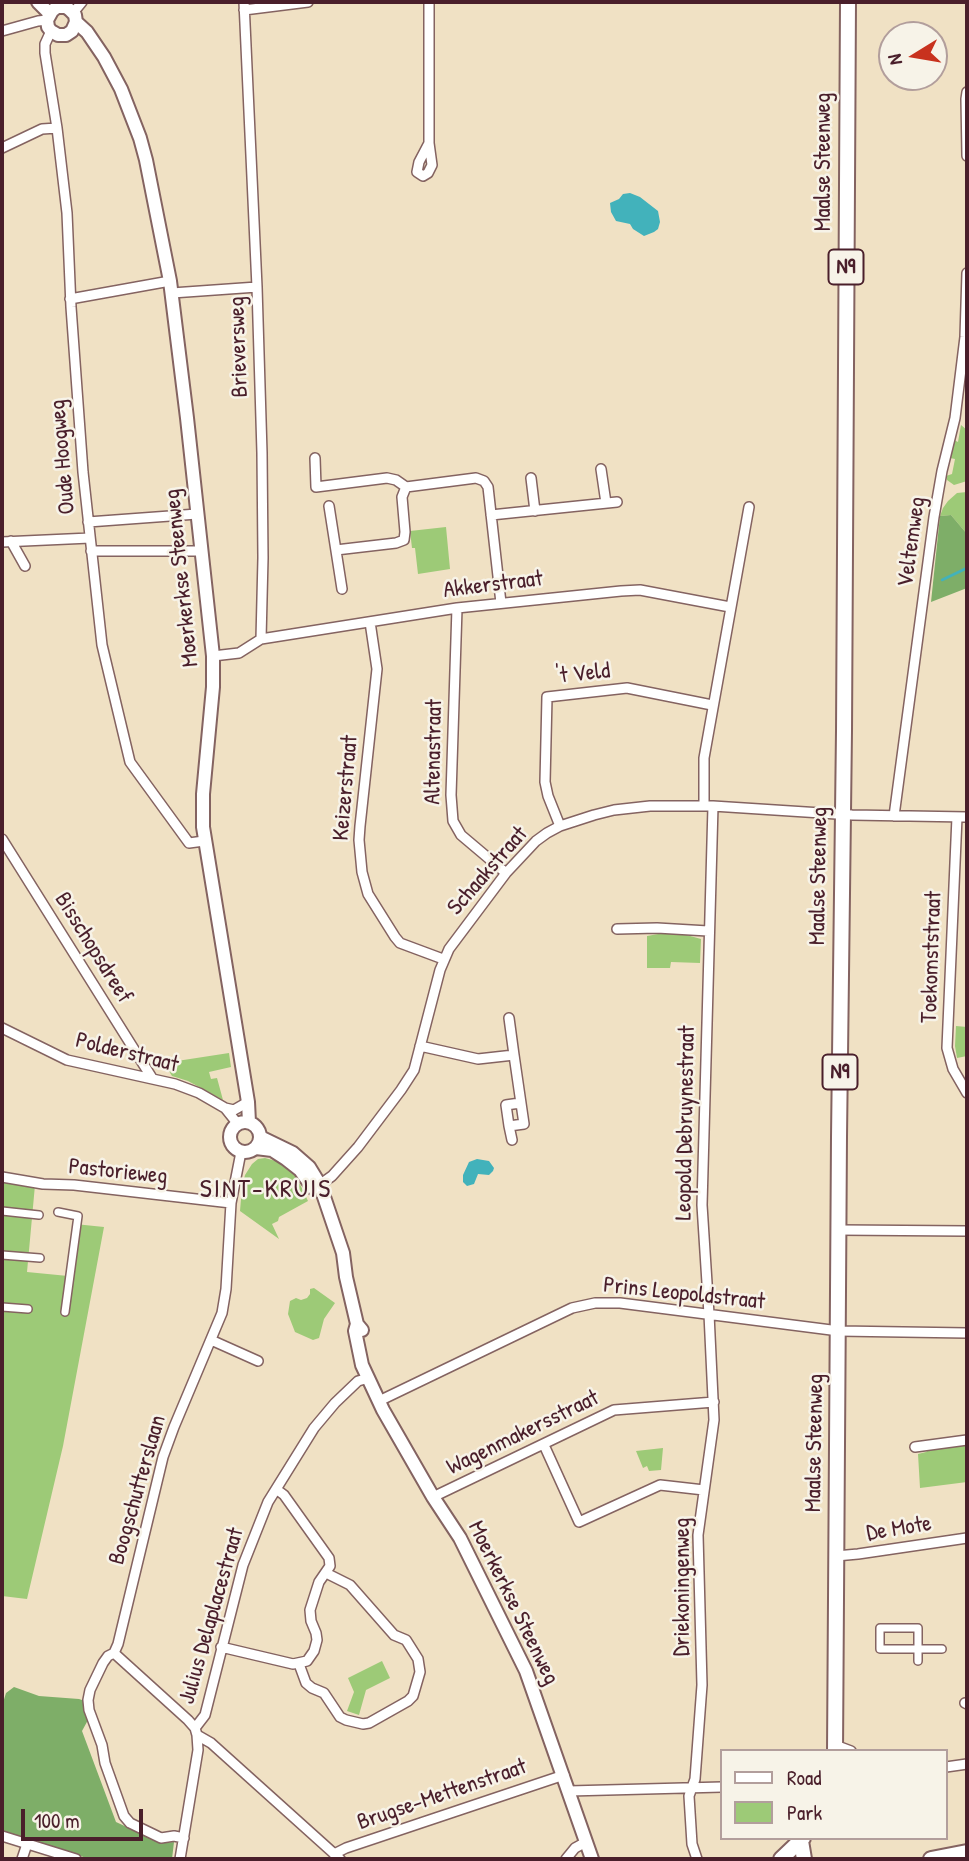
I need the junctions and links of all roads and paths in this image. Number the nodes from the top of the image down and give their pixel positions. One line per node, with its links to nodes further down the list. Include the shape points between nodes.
1 (38, 2): 7 (street, Moerkerkse Steenweg)
2 (82, 2): 7 (street)
3 (308, 2): 6 (street)
4 (429, 2): 11 (street)
5 (848, 2): 45 (main road, Maalse Steenweg / N9)
6 (244, 6): 16 (street, Brieversweg)
7 (61, 15): 8 (street); 10 (street, Oude Hoogweg, via 45,44); 15 (street, Moerkerkse Steenweg, via 93,41 121,89 140,138)
8 (2, 31)
9 (967, 92): 13 (street)
10 (57, 128): 12 (street, via 42,129); 17 (street, Oude Hoogweg)
11 (429, 143)
12 (2, 148)
13 (967, 156)
14 (967, 273): 46 (street, Veltemweg, via 956,418 934,517)
15 (171, 287): 16 (street); 17 (street); 27 (street, Moerkerkse Steenweg)
16 (257, 287): 41 (street, Brieversweg)
17 (71, 299): 29 (street, Oude Hoogweg)
18 (315, 458): 21 (street, via 316,487 387,478)
19 (601, 469): 23 (street)
20 (531, 478): 26 (street)
21 (406, 487): 28 (street, via 476,478 488,487); 32 (street, via 402,497 404,540)
22 (617, 502): 23 (street)
23 (606, 503): 26 (street)
24 (329, 506): 32 (street)
25 (748, 507): 38 (street, Leopold Debruynestraat)
26 (536, 511): 28 (street)
27 (197, 514): 29 (street); 34 (street, Moerkerkse Steenweg)
28 (491, 515): 37 (street)
29 (88, 522): 30 (street, Oude Hoogweg)
30 (90, 538): 31 (street); 33 (street, Oude Hoogweg)
31 (6, 542): 35 (street)
32 (336, 550): 36 (street)
33 (91, 551): 34 (street); 50 (street, Oude Hoogweg, via 102,645 130,762 189,843)
34 (201, 551): 42 (street, Moerkerkse Steenweg)
35 (25, 566)
36 (342, 589)
37 (501, 603): 38 (street, Akkerstraat, via 640,590); 39 (street, Akkerstraat)
38 (730, 607): 43 (street, Leopold Debruynestraat)
39 (457, 608): 40 (street, Akkerstraat); 51 (street, Altenastraat, via 453,821 461,835)
40 (370, 622): 41 (street, Akkerstraat); 54 (street, Keizerstraat, via 377,669 359,826 362,872 368,894 400,943)
41 (261, 639): 42 (street, via 239,653)
42 (213, 656): 50 (street, Moerkerkse Steenweg)
43 (712, 705): 44 (street, Leopold Debruynestraat, via 704,758); 48 (street, 't Veld, via 627,688 547,697 545,782)
44 (709, 806): 45 (street, Schaakstraat); 48 (street, Schaakstraat, via 631,808); 53 (street, Leopold Debruynestraat)
45 (842, 814): 46 (street, Schaakstraat); 75 (main road, Maalse Steenweg / N9)
46 (894, 816): 47 (street, Schaakstraat)
47 (962, 817): 60 (street, Toekomststraat, via 947,1048)
48 (560, 826): 51 (street, Schaakstraat, via 536,841)
49 (2, 839): 59 (street, Bisschopsdreef)
50 (204, 841): 61 (street, Moerkerkse Steenweg)
51 (506, 873): 54 (street, Schaakstraat)
52 (617, 929): 53 (street)
53 (708, 932): 82 (street, Leopold Debruynestraat, via 702,1205)
54 (443, 959): 57 (street, Schaakstraat)
55 (509, 1018): 58 (street)
56 (2, 1028): 59 (street, Polderstraat, via 67,1060)
57 (421, 1046): 58 (street, via 478,1059); 70 (street, Schaakstraat, via 414,1070 401,1090 358,1147)
58 (514, 1055): 62 (street)
59 (152, 1078): 63 (street, Polderstraat, via 199,1093)
60 (967, 1093)
61 (248, 1102): 63 (street, via 234,1110); 64 (street, Moerkerkse Steenweg)
62 (520, 1103): 65 (street, via 506,1105); 65 (street, via 524,1124)
63 (225, 1108): 64 (street, Polderstraat)
64 (243, 1123): 67 (street, via 257,1127); 68 (street, via 231,1130 230,1136)
65 (509, 1126): 66 (street)
66 (512, 1140)
67 (258, 1142): 68 (street, via 249,1152); 70 (street, Moerkerkse Steenweg, via 293,1153 309,1167)
68 (241, 1152): 71 (street, Boogschutterslaan)
69 (2, 1177): 71 (street, Pastorieweg)
70 (317, 1187): 87 (street, Moerkerkse Steenweg, via 343,1253 362,1365)
71 (231, 1203): 85 (street, Boogschutterslaan, via 226,1289)
72 (2, 1211): 74 (street)
73 (58, 1212): 81 (street, via 78,1216)
74 (39, 1215)
75 (839, 1230): 76 (street); 83 (main road, Maalse Steenweg / N9)
76 (967, 1231)
77 (2, 1255): 78 (street)
78 (40, 1258)
79 (2, 1307): 80 (street)
80 (28, 1309)
81 (65, 1312)
82 (709, 1314): 83 (street, Prins Leopoldstraat); 88 (street, Prins Leopoldstraat, via 607,1302 579,1305); 89 (street, Driekoningenweg)
83 (839, 1331): 84 (street, Prins Leopoldstraat); 97 (main road, Maalse Steenweg / N9)
84 (967, 1333)
85 (211, 1340): 86 (street); 102 (street, Boogschutterslaan, via 163,1457)
86 (258, 1361)
87 (369, 1378): 88 (street, Moerkerkse Steenweg); 93 (street, Julius Delaplacestraat, via 358,1381 314,1428)
88 (379, 1401): 95 (street, Moerkerkse Steenweg)
89 (714, 1402): 91 (street, Wagenmakersstraat, via 619,1408); 94 (street, Driekoningenweg)
90 (967, 1440): 92 (street)
91 (544, 1445): 94 (street, via 579,1522 660,1485); 95 (street, Wagenmakersstraat)
92 (915, 1447)
93 (276, 1489): 98 (street, via 325,1552 330,1566); 99 (street, Julius Delaplacestraat, via 246,1556)
94 (704, 1490): 110 (street, Driekoningenweg, via 698,1535 702,1685)
95 (433, 1497): 109 (street, Moerkerkse Steenweg, via 460,1538 522,1660)
96 (967, 1538): 97 (street, De Mote)
97 (836, 1556): 106 (main road, Maalse Steenweg / N9)
98 (326, 1573): 104 (street, via 310,1610 317,1640 314,1651); 104 (street, via 350,1585 394,1635 406,1640 420,1672 413,1696 369,1723 346,1720 324,1693 306,1683)
99 (221, 1647): 104 (street); 105 (street, Julius Delaplacestraat, via 205,1715)
100 (918, 1649): 100 (street, via 880,1649 880,1629 918,1628); 101 (street); 103 (street)
101 (942, 1649)
102 (114, 1653): 105 (street); 114 (street, Boogschutterslaan, via 103,1663 88,1700 124,1816 161,1838)
103 (918, 1661)
104 (299, 1664)
105 (196, 1732): 114 (street, Julius Delaplacestraat, via 198,1750); 119 (street)
106 (835, 1748)
107 (967, 1764): 108 (street)
108 (948, 1767)
109 (564, 1775): 112 (street, Moerkerkse Steenweg); 119 (street, Brugse-Mettenstraat, via 346,1848)
110 (692, 1787): 111 (street); 112 (street); 125 (street, Driekoningenweg, via 692,1844)
111 (720, 1787)
112 (569, 1791): 116 (street, Moerkerkse Steenweg)
113 (2, 1836): 117 (street)
114 (184, 1838): 122 (street, Julius Delaplacestraat)
115 (802, 1840): 126 (main road); 127 (main road)
116 (586, 1842): 123 (street); 124 (street, Moerkerkse Steenweg)
117 (27, 1844): 120 (street); 121 (street)
118 (967, 1852): 128 (main road)
119 (337, 1857)
120 (23, 1859)
121 (76, 1859)
122 (180, 1859)
123 (566, 1859)
124 (592, 1859)
125 (697, 1859)
126 (781, 1859)
127 (804, 1859)
128 (931, 1859)

